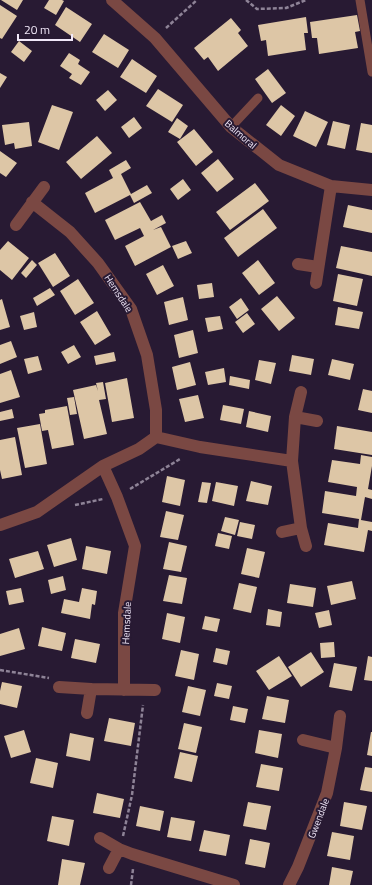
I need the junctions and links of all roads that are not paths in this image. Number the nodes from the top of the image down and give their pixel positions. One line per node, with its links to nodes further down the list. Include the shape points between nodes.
1 (112, 0): 5 (street, Balmoral, via 155,38)
2 (360, 0): 3 (lane)
3 (372, 72)
4 (258, 98): 5 (lane)
5 (230, 127): 6 (street, Balmoral, via 279,165)
6 (331, 186): 8 (street, Balmoral); 12 (street)
7 (44, 187): 9 (street)
8 (372, 190)
9 (32, 202): 10 (street); 17 (street, Hemsdale, via 70,232 98,262 131,309 148,354 156,410)
10 (16, 225)
11 (298, 264): 12 (street)
12 (318, 267): 13 (street)
13 (316, 283)
14 (301, 392): 15 (street)
15 (295, 417): 16 (street); 18 (street)
16 (317, 421)
17 (156, 437): 18 (street, via 200,447); 19 (street, via 139,449)
18 (292, 461): 21 (street)
19 (103, 466): 20 (street, via 37,512); 26 (street, Hemsdale, via 135,546 124,613)
20 (0, 526)
21 (301, 528): 22 (street); 23 (street)
22 (282, 532)
23 (306, 546)
24 (59, 687): 25 (street)
25 (92, 689): 26 (street); 28 (street)
26 (124, 690): 27 (street)
27 (150, 690)
28 (87, 713)
29 (340, 716): 31 (street, Gwendale)
30 (303, 740): 31 (street)
31 (336, 748): 36 (street, Gwendale, via 327,793)
32 (100, 838): 33 (street)
33 (119, 849): 34 (street); 35 (street)
34 (109, 868)
35 (234, 885)
36 (289, 885)

